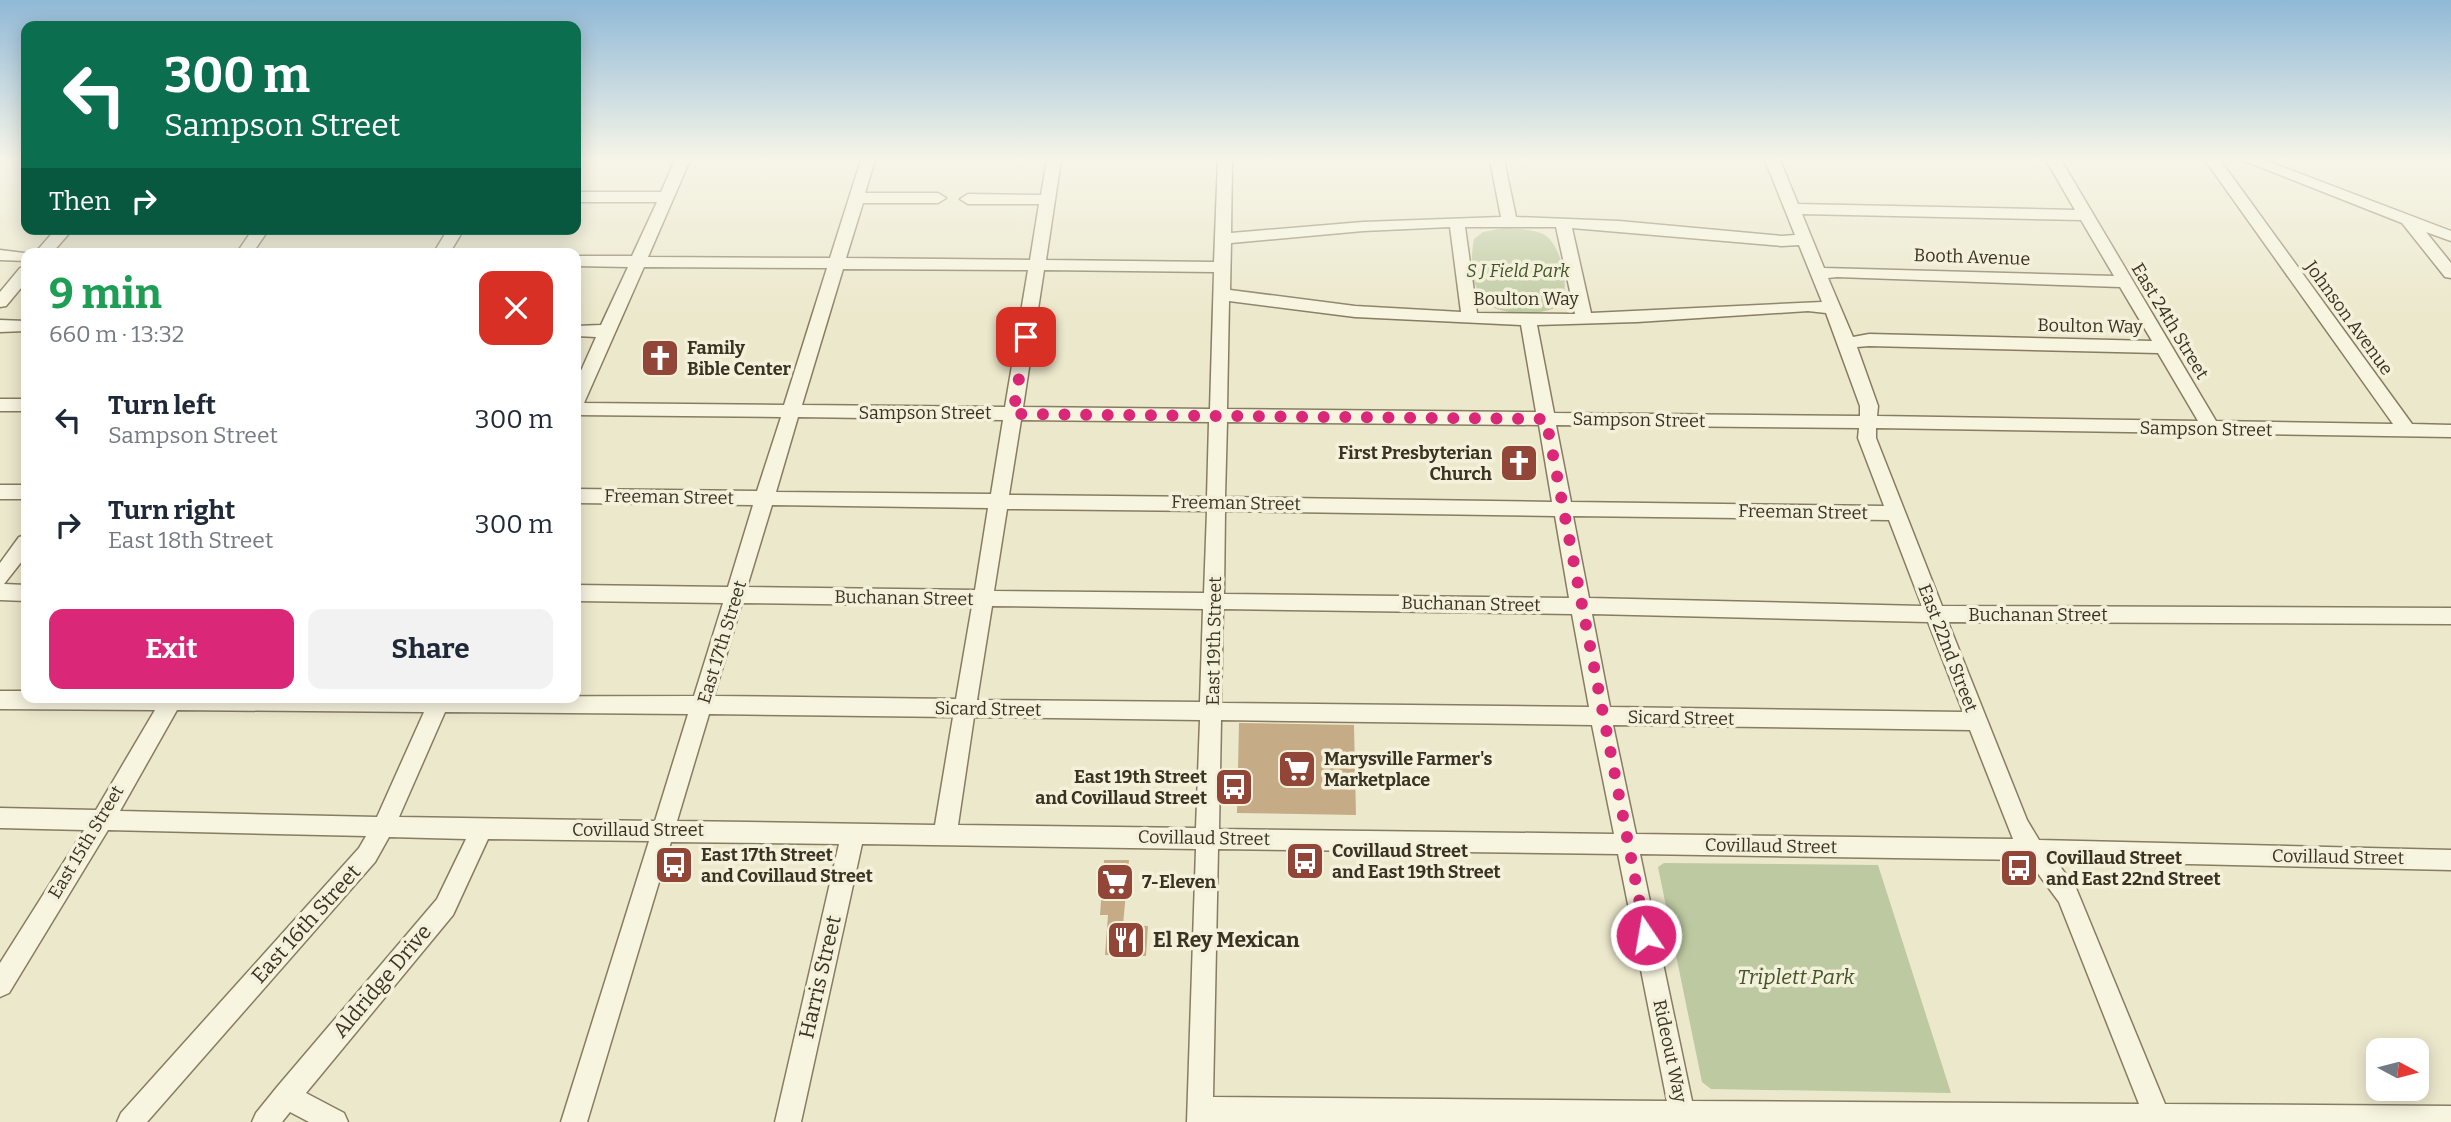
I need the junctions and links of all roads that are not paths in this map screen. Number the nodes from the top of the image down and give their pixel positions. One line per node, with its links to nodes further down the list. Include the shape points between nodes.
1 (660, 212): 24 (street)
2 (853, 212): 25 (street, East 17th Street)
3 (1046, 212): 26 (street)
4 (1224, 212): 18 (street, East 19th Street)
5 (1508, 212): 14 (street)
6 (1791, 212): 19 (street, East 22nd Street)
7 (1955, 212): 11 (street)
8 (2083, 212): 11 (street, East 24th Street)
9 (2250, 212): 54 (street, Johnson Avenue)
10 (2391, 212): 12 (street)
11 (2085, 215): 31 (street, East 24th Street)
12 (2406, 218): 17 (street); 28 (street)
13 (1457, 223): 14 (street); 18 (street, via 1324,228); 35 (street)
14 (1510, 223): 15 (street)
15 (1563, 223): 19 (street); 36 (street)
16 (59, 235): 20 (street)
17 (2451, 236)
18 (1223, 239): 27 (street, East 19th Street)
19 (1803, 240): 29 (street, East 22nd Street)
20 (48, 248)
21 (0, 255): 22 (street)
22 (21, 256)
23 (581, 261): 24 (street)
24 (638, 261): 25 (street); 41 (street)
25 (837, 263): 26 (street); 48 (street, East 17th Street)
26 (1037, 264): 27 (street); 49 (street)
27 (1222, 267): 32 (street, East 19th Street)
28 (2451, 273)
29 (1818, 274): 31 (street, Booth Avenue); 34 (street, East 22nd Street)
30 (21, 278): 33 (street)
31 (2125, 282): 43 (street, East 24th Street)
32 (1221, 295): 35 (street, Boulton Way, via 1351,312); 50 (street, East 19th Street)
33 (0, 302)
34 (1832, 308): 36 (street, Boulton Way); 42 (street, East 22nd Street)
35 (1470, 318): 37 (street, Boulton Way)
36 (1584, 319): 37 (street, Boulton Way)
37 (1528, 320): 51 (street, Rideout Way)
38 (0, 326): 39 (street)
39 (21, 326)
40 (581, 331): 41 (street)
41 (607, 331): 44 (street)
42 (1847, 342): 43 (street, Boulton Way); 52 (street, East 22nd Street, via 1869,406)
43 (2164, 347): 53 (street, East 24th Street)
44 (581, 390)
45 (0, 405): 46 (street)
46 (21, 405)
47 (581, 409): 48 (street, Sampson Street)
48 (791, 412): 49 (street, Sampson Street); 59 (street, East 17th Street)
49 (1013, 414): 50 (street, Sampson Street); 60 (street)
50 (1219, 416): 51 (street, Sampson Street); 61 (street, East 19th Street)
51 (1546, 419): 52 (street, Sampson Street); 62 (street, Rideout Way)
52 (1868, 422): 53 (street, Sampson Street); 63 (street, East 22nd Street, via 1867,438)
53 (2212, 429): 54 (street, Sampson Street)
54 (2406, 430): 55 (street, Sampson Street)
55 (2451, 432)
56 (0, 492): 57 (street)
57 (21, 492)
58 (581, 496): 59 (street, Freeman Street)
59 (765, 498): 60 (street, Freeman Street); 69 (street, East 17th Street)
60 (1000, 501): 61 (street, Freeman Street); 70 (street)
61 (1216, 503): 62 (street, Freeman Street); 71 (street, East 19th Street)
62 (1563, 507): 63 (street, Freeman Street); 72 (street, Rideout Way)
63 (1897, 513): 73 (street, East 22nd Street)
64 (21, 549): 65 (street)
65 (0, 578)
66 (0, 593): 67 (street)
67 (21, 593)
68 (581, 593): 69 (street, Buchanan Street)
69 (737, 596): 70 (street, Buchanan Street); 80 (street, East 17th Street)
70 (985, 599): 71 (street, Buchanan Street); 81 (street)
71 (1215, 601): 72 (street, Buchanan Street); 82 (street, East 19th Street)
72 (1580, 606): 73 (street, Buchanan Street); 83 (street, Rideout Way)
73 (1934, 614): 74 (street, Buchanan Street); 84 (street, East 22nd Street)
74 (2451, 616)
75 (0, 700): 76 (street, Sicard Street)
76 (21, 700)
77 (170, 703): 86 (street, East 15th Street)
78 (439, 703): 87 (street, East 16th Street)
79 (581, 703): 80 (street, Sicard Street)
80 (703, 705): 81 (street, Sicard Street); 89 (street, East 17th Street)
81 (967, 709): 82 (street, Sicard Street); 91 (street)
82 (1212, 712): 83 (street, Sicard Street); 92 (street, East 19th Street)
83 (1601, 717): 84 (street, Sicard Street); 93 (street, Rideout Way)
84 (1976, 721): 94 (street, East 22nd Street)
85 (0, 818): 86 (street, Covillaud Street)
86 (103, 819): 87 (street, Covillaud Street); 96 (street, East 15th Street)
87 (383, 827): 88 (street, Covillaud Street); 103 (street, East 16th Street, via 367,855)
88 (482, 829): 89 (street, Covillaud Street); 97 (street, Aldridge Drive, via 445,907)
89 (663, 830): 90 (street, Covillaud Street); 106 (street, East 17th Street)
90 (853, 832): 91 (street, Covillaud Street); 107 (street, Harris Street)
91 (945, 834): 92 (street, Covillaud Street)
92 (1208, 838): 93 (street, Covillaud Street); 98 (street, East 19th Street)
93 (1626, 844): 94 (street, Covillaud Street); 99 (street, Rideout Way)
94 (2032, 850): 95 (street, Covillaud Street); 101 (street, East 22nd Street, via 2068,896)
95 (2451, 860)
96 (0, 985)
97 (286, 1096): 104 (street, Aldridge Drive); 105 (street)
98 (1201, 1116): 99 (street)
99 (1683, 1117): 100 (street)
100 (1891, 1118): 101 (street)
101 (2158, 1119): 102 (street)
102 (2451, 1119)
103 (130, 1122)
104 (265, 1122)
105 (335, 1122)
106 (574, 1122)
107 (788, 1122)

